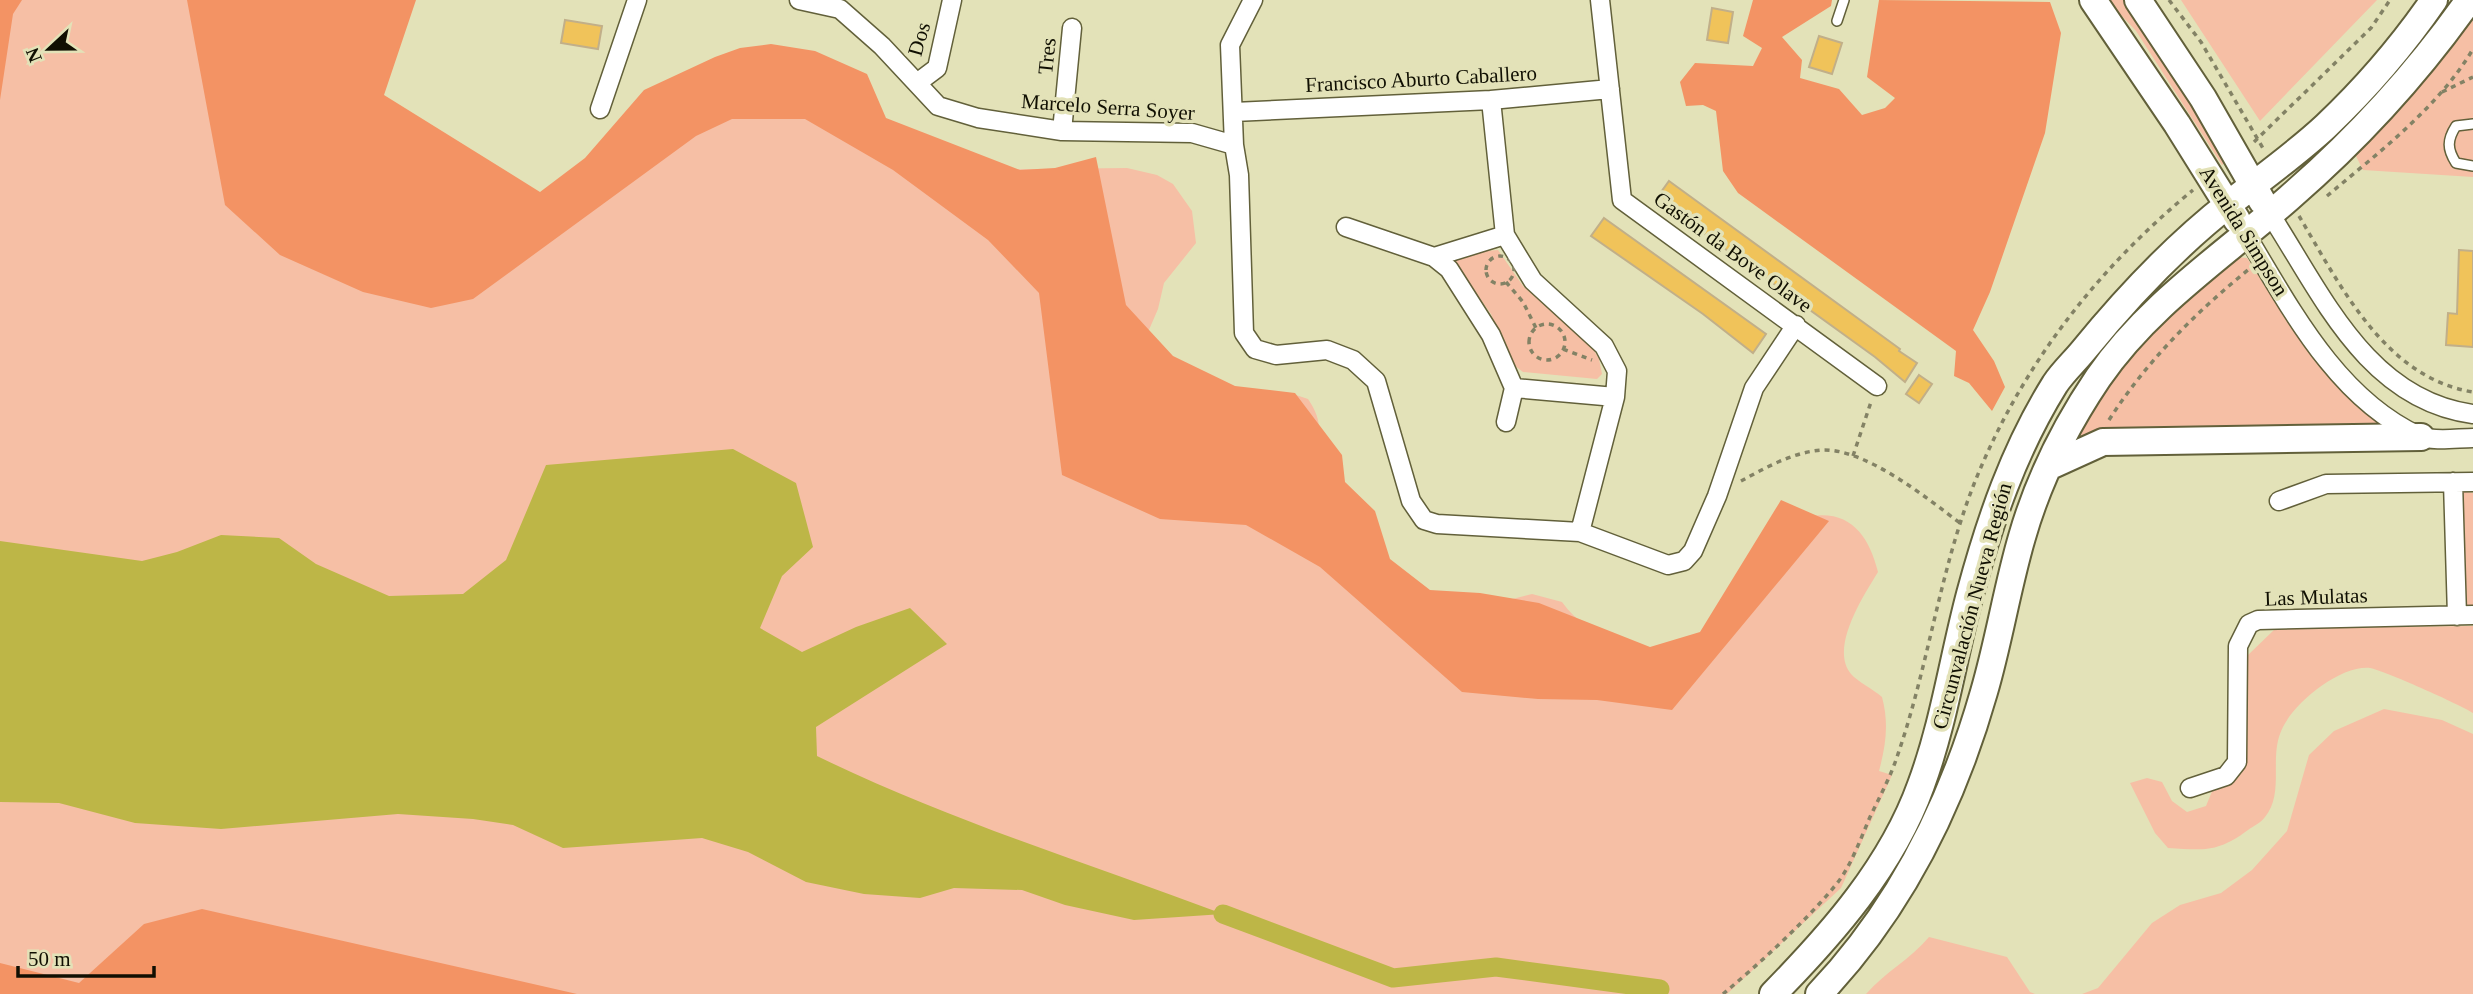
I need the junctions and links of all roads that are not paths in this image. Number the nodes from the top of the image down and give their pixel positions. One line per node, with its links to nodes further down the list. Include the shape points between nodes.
1 (637, 0): 16 (street)
2 (799, 0): 13 (street, Marcelo Serra Soyer, via 840,9)
3 (952, 0): 13 (street, Dos, via 937,68)
4 (1253, 0): 17 (street, via 1230,45)
5 (1600, 0): 14 (street, Gastón da Bove Olave)
6 (1844, 0): 11 (lane)
7 (2093, 0): 23 (main road, Avenida Simpson)
8 (2138, 0): 22 (main road, Avenida Simpson)
9 (2434, 0): 22 (main road, Circunvalación Nueva Región, via 2325,127)
10 (2469, 0): 24 (main road, Circunvalación Nueva Región, via 2371,123)
11 (1837, 21)
12 (1073, 28): 19 (street, Tres)
13 (917, 83): 19 (street, Marcelo Serra Soyer, via 938,106 978,118)
14 (1610, 89): 15 (street, Francisco Aburto Caballero); 29 (street, Gastón da Bove Olave, via 1622,200)
15 (1491, 100): 17 (street, Francisco Aburto Caballero); 27 (street)
16 (600, 109)
17 (1234, 112): 20 (street)
18 (2473, 124): 21 (lane, via 2456,126 2449,137 2449,151 2456,163)
19 (1062, 131): 20 (street, Marcelo Serra Soyer, via 1192,133)
20 (1234, 145): 41 (street, via 1244,332 1255,349 1276,355 1328,350 1353,360 1376,381 1412,501 1424,520)
21 (2473, 166)
22 (2253, 185): 23 (main road, Circunvalación Nueva Región); 24 (main road, Avenida Simpson)
23 (2227, 205): 26 (main road, Avenida Simpson); 44 (main road, Circunvalación Nueva Región, via 2156,268 2105,322 2057,381 2020,446 1970,595 1942,716)
24 (2270, 214): 26 (main road, Circunvalación Nueva Región); 33 (street, Avenida Simpson, via 2341,327 2368,360 2399,386 2428,402)
25 (1346, 227): 28 (street)
26 (2245, 233): 35 (street, Avenida Simpson, via 2324,357 2372,405); 37 (main road, Circunvalación Nueva Región, via 2187,281 2099,376)
27 (1505, 235): 28 (street); 32 (street, via 1532,281 1604,346 1616,371)
28 (1434, 257): 31 (street, via 1467,293)
29 (1796, 325): 30 (street, Gastón da Bove Olave); 41 (street, via 1754,388 1717,496 1684,561 1668,565)
30 (1877, 386)
31 (1514, 388): 32 (street); 34 (street)
32 (1615, 397): 41 (street)
33 (2473, 414)
34 (1506, 422)
35 (2421, 437): 36 (street); 37 (main road, via 2103,442)
36 (2473, 438)
37 (2048, 467): 44 (main road, Circunvalación Nueva Región, via 2022,538 1984,693)
38 (2453, 482): 39 (street); 40 (street, via 2326,484); 42 (street, Las Mulatas)
39 (2473, 482)
40 (2279, 501)
41 (1580, 532)
42 (2465, 616): 43 (street, Las Mulatas, via 2258,620 2249,624 2238,646 2237,762 2226,776)
43 (2190, 788)
44 (1935, 792): 45 (main road, Circunvalación Nueva Región, via 1815,950); 46 (main road, Circunvalación Nueva Región, via 1920,855 1870,934)
45 (1773, 994)
46 (1819, 994)

